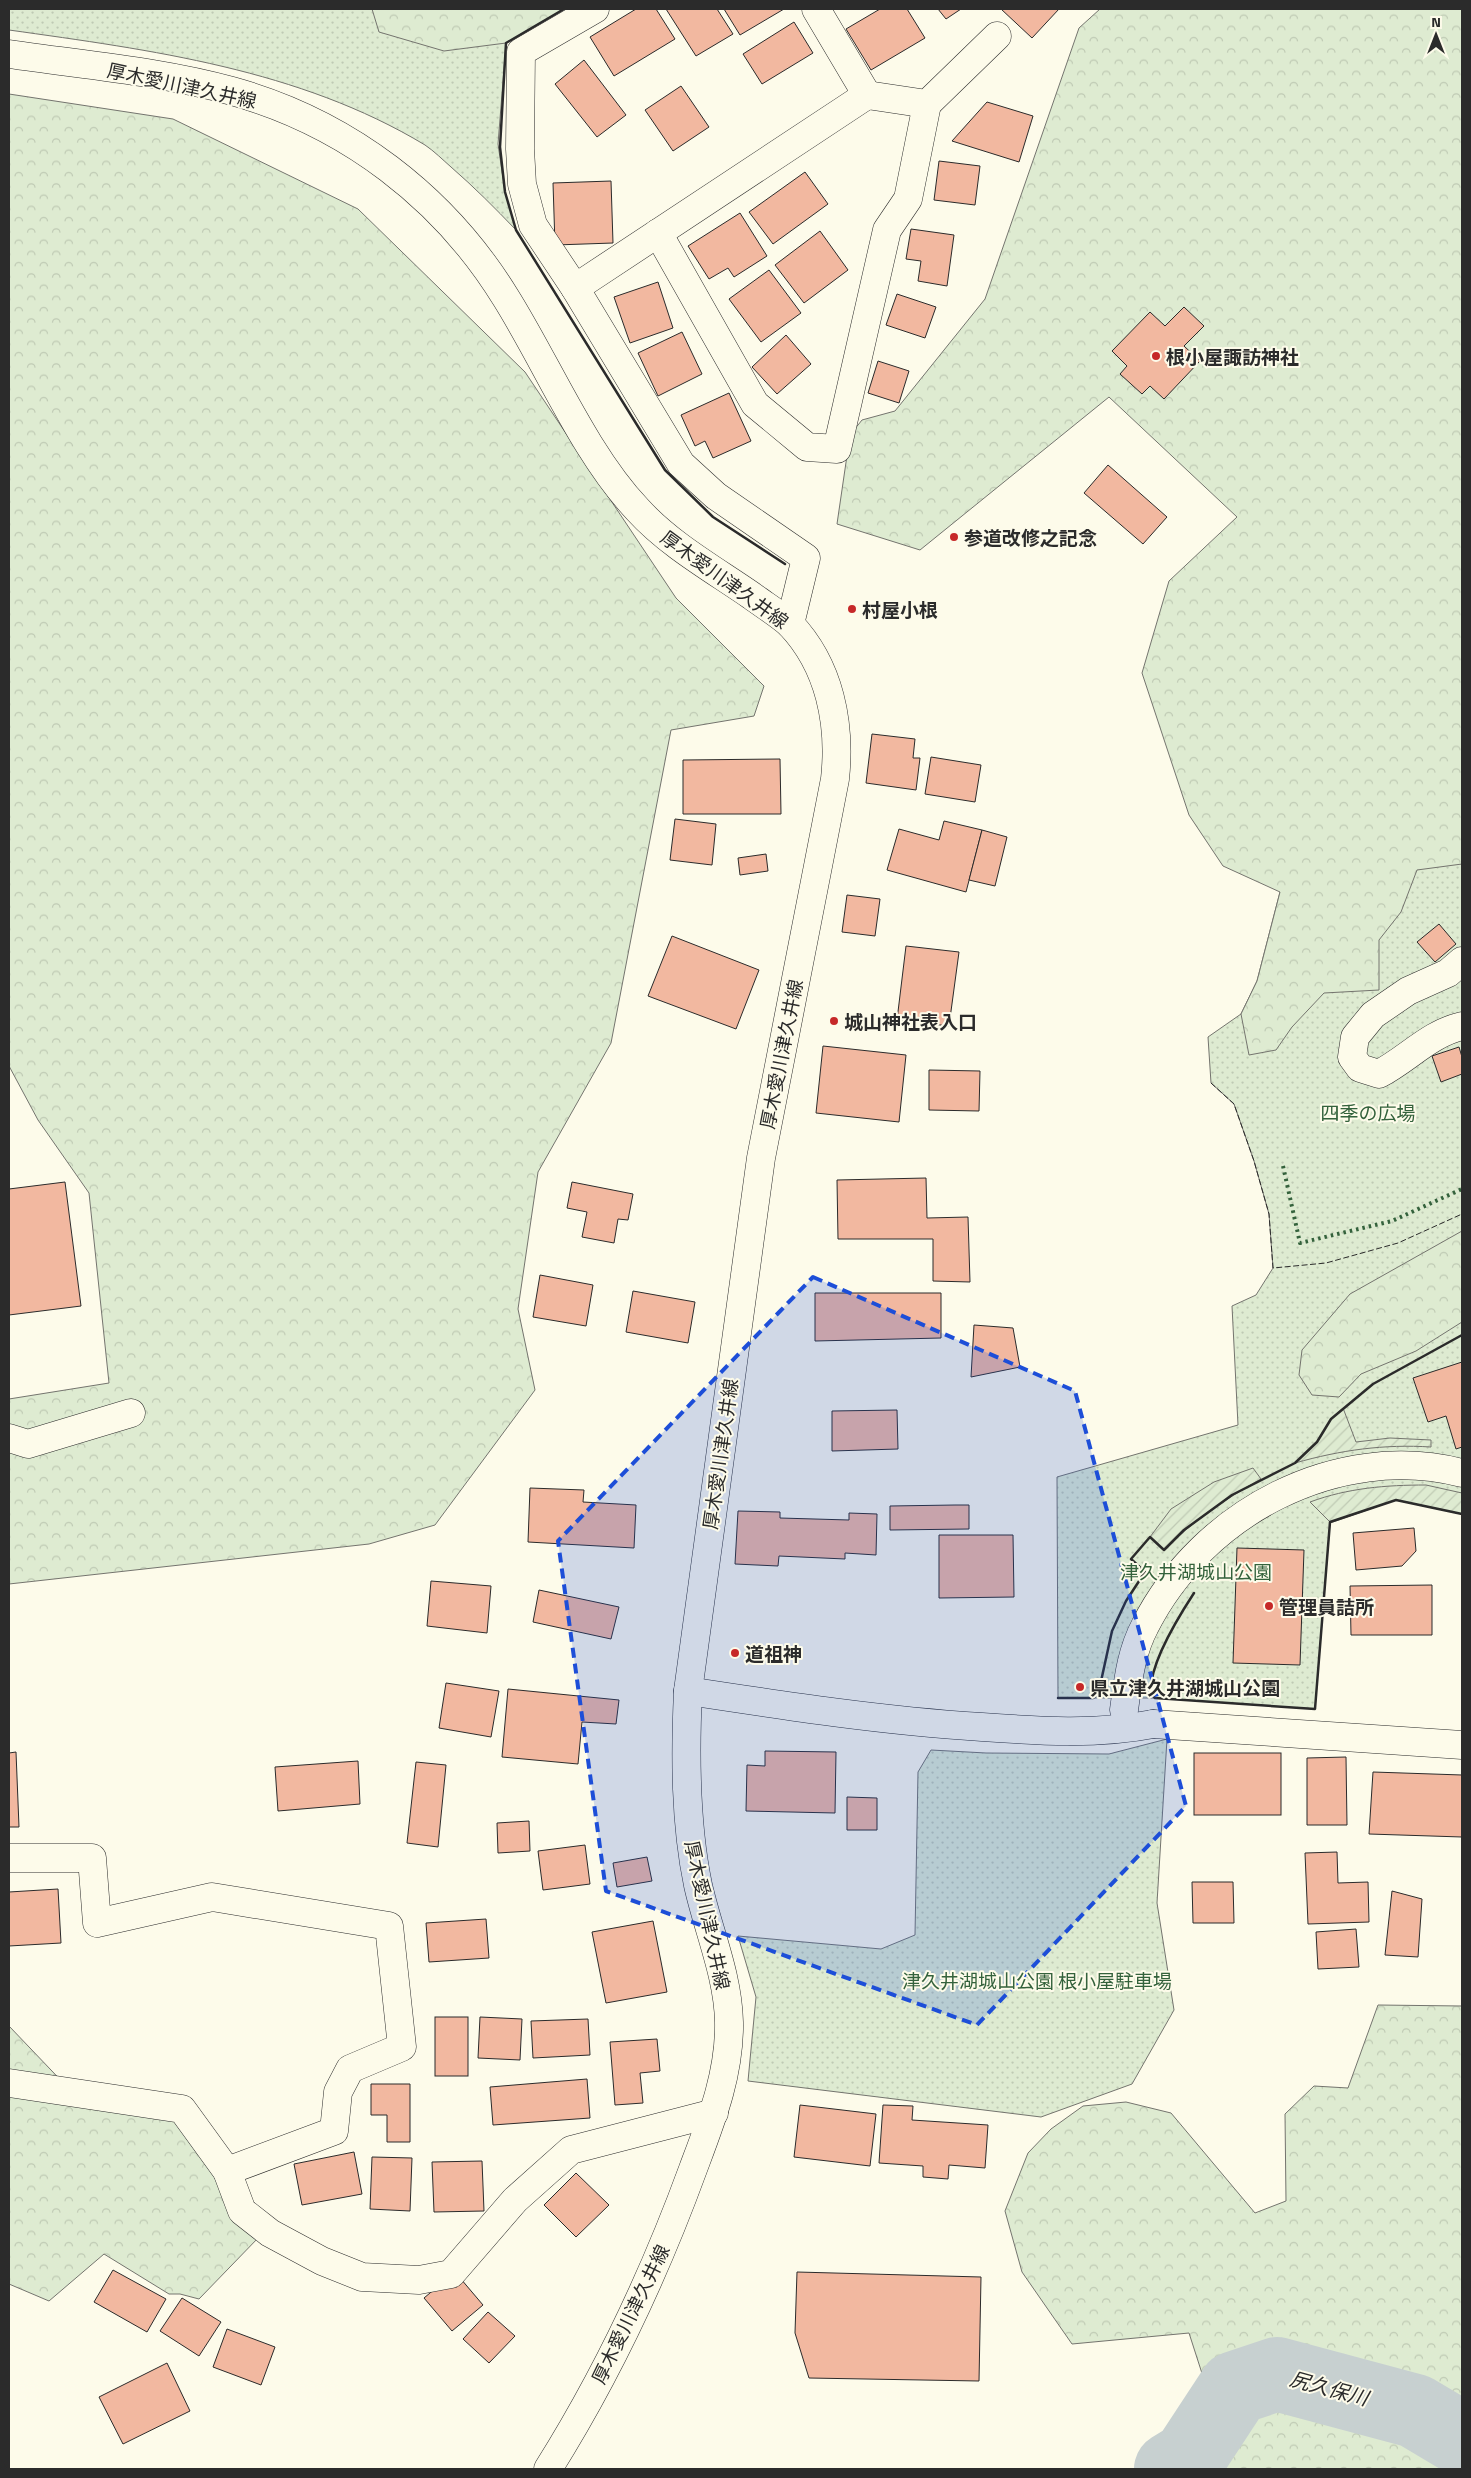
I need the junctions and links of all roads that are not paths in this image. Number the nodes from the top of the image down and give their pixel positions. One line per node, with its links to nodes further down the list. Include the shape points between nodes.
1 (595, 9): 8 (street, via 521,52 522,184 532,225)
2 (816, 9): 5 (street)
3 (997, 36): 6 (street)
4 (9, 54): 9 (street, 厚木愛川津久井線, via 191,82 261,100 335,132 407,181 456,229 488,268 596,454 628,500 649,523 678,546)
5 (867, 95): 6 (street); 7 (street)
6 (927, 104): 7 (street, via 908,199 887,230 837,449 807,447 755,404)
7 (658, 233): 8 (street)
8 (575, 288): 9 (street, via 681,464 716,496 806,558)
9 (790, 624): 15 (street, 厚木愛川津久井線, via 814,657 827,688 834,712 837,760 761,1158)
10 (1462, 961): 11 (street, via 1448,973 1408,991 1373,1015 1355,1037 1352,1057 1360,1068 1379,1074 1398,1064 1425,1042)
11 (1462, 1026)
12 (131, 1413): 13 (street, via 28,1444)
13 (9, 1438)
14 (1462, 1473): 16 (street, via 1415,1466 1351,1471 1288,1490 1251,1509 1201,1548 1158,1601 1131,1661)
15 (688, 1692): 16 (street, via 928,1724 1036,1731); 20 (street, 厚木愛川津久井線, via 692,1848 729,2019 724,2076)
16 (1123, 1720): 17 (street)
17 (1462, 1744)
18 (9, 1858): 21 (street, via 92,1858 97,1923 212,1897 389,1926 402,2047 350,2069 338,2092 334,2131)
19 (9, 2084): 21 (street, via 182,2109)
20 (714, 2113): 21 (street, via 570,2150 515,2200 452,2274 419,2280 362,2277 322,2261 270,2233 242,2212); 22 (street, 厚木愛川津久井線, via 643,2292 578,2420)
21 (227, 2171)
22 (548, 2469)

